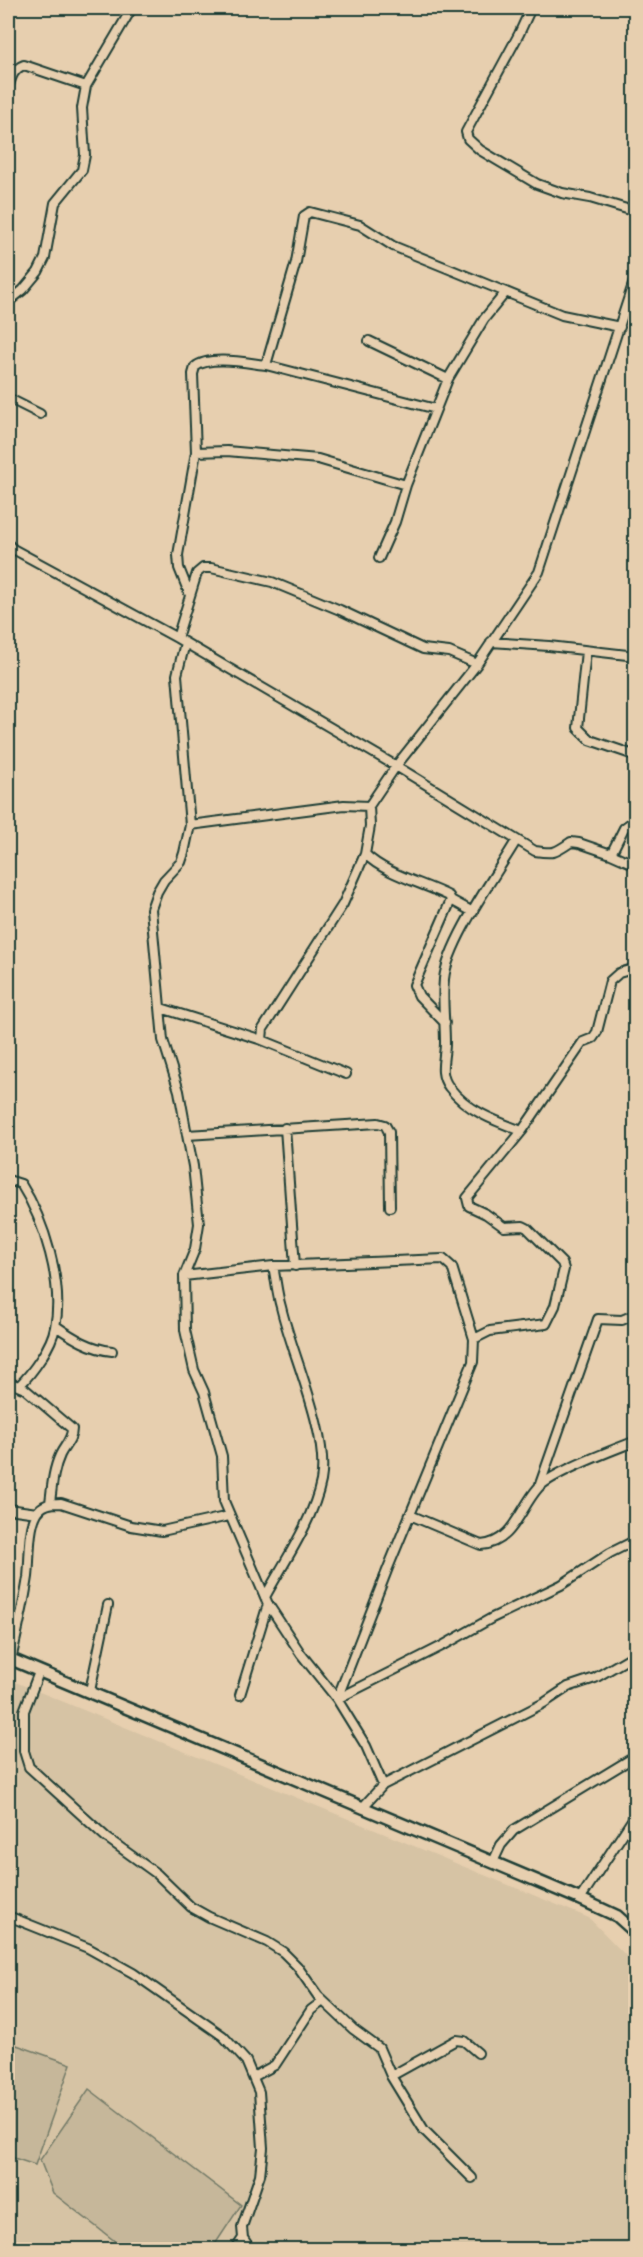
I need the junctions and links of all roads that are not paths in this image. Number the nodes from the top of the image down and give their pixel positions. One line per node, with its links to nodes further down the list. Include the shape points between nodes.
1 (132, 8): 3 (street)
2 (531, 8): 5 (street, via 466,132 468,139 537,184)
3 (86, 86): 4 (street, via 24,66 13,73); 8 (street, via 82,108 86,155 82,170 55,203 45,258 38,272)
4 (8, 89)
5 (636, 213)
6 (636, 275): 9 (street)
7 (506, 292): 9 (street, via 562,315); 11 (street, via 393,246 360,225 310,212 304,216 296,262); 12 (street, via 484,319)
8 (8, 302)
9 (620, 327): 23 (street, via 540,572)
10 (369, 341): 12 (street)
11 (266, 365): 14 (street); 16 (street, via 239,361 204,362 195,367)
12 (448, 379): 14 (street)
13 (8, 398): 15 (street)
14 (436, 410): 17 (street)
15 (40, 414)
16 (196, 452): 17 (street, via 318,459); 21 (street, via 178,555)
17 (406, 485): 20 (street)
18 (10, 547): 19 (street); 22 (street)
19 (8, 558)
20 (379, 558)
21 (189, 593): 22 (street); 27 (street, via 203,568 272,582 423,649 449,652)
22 (177, 638): 24 (street)
23 (491, 642): 25 (street); 27 (street)
24 (185, 643): 29 (street); 32 (street, via 177,675)
25 (586, 651): 26 (street); 28 (street, via 578,728 590,740)
26 (636, 656)
27 (477, 664): 29 (street)
28 (634, 755)
29 (396, 766): 30 (street); 33 (street)
30 (369, 806): 32 (street, via 344,805); 34 (street)
31 (636, 819): 35 (street, via 624,828)
32 (190, 825): 40 (street, via 184,854 164,880 151,909)
33 (516, 841): 35 (street, via 551,854 571,842); 38 (street)
34 (365, 854): 37 (street, via 374,863); 42 (street, via 343,904 262,1029)
35 (611, 854): 36 (street)
36 (636, 865)
37 (451, 900): 38 (street); 41 (street, via 414,986)
38 (473, 912): 41 (street, via 444,977)
39 (636, 968): 45 (street, via 619,973 610,981 597,1032 583,1042)
40 (160, 1008): 42 (street); 46 (street, via 163,1040)
41 (445, 1023): 45 (street, via 441,1070 448,1087 478,1114)
42 (262, 1040): 43 (street)
43 (346, 1074)
44 (285, 1128): 46 (street); 48 (street, via 385,1125 389,1132); 50 (street)
45 (522, 1131): 54 (street, via 467,1202 504,1227 527,1228 560,1259 564,1269 546,1324 490,1331)
46 (188, 1135): 51 (street, via 199,1224 195,1249)
47 (8, 1180): 53 (street, via 21,1184 41,1225 56,1281)
48 (390, 1207)
49 (273, 1266): 50 (street); 51 (street); 66 (street, via 280,1307 310,1400 323,1456 321,1482 307,1521)
50 (295, 1266): 54 (street, via 443,1259 452,1267)
51 (183, 1276): 64 (street, via 185,1330 222,1456 224,1501)
52 (636, 1314): 59 (street, via 622,1320 598,1319)
53 (56, 1326): 55 (street, via 99,1350); 57 (street, via 38,1362)
54 (474, 1339): 63 (street, via 473,1362)
55 (112, 1351)
56 (8, 1382): 57 (street)
57 (19, 1386): 60 (street, via 72,1429 55,1469)
58 (636, 1440): 59 (street)
59 (539, 1487): 63 (street, via 518,1519 492,1545 481,1545)
60 (50, 1503): 62 (street); 64 (street, via 162,1531)
61 (8, 1509): 62 (street)
62 (37, 1513): 69 (street, via 28,1579)
63 (410, 1515): 73 (street)
64 (229, 1516): 66 (street)
65 (636, 1540): 73 (street, via 610,1552 561,1585)
66 (266, 1601): 72 (street); 73 (street)
67 (108, 1605): 71 (street)
68 (636, 1654): 75 (street)
69 (9, 1659): 70 (street)
70 (39, 1672): 71 (street); 82 (street, via 24,1711 24,1752 29,1767 191,1907 283,1952)
71 (90, 1691): 76 (street)
72 (240, 1695)
73 (337, 1699): 75 (street, via 366,1746)
74 (636, 1756): 78 (street, via 514,1830)
75 (383, 1785): 76 (street)
76 (362, 1808): 78 (street)
77 (636, 1814): 79 (street)
78 (493, 1862): 79 (street)
79 (580, 1899): 81 (street, via 616,1916)
80 (8, 1916): 85 (street, via 88,1948 133,1973 223,2036 246,2061)
81 (636, 1933)
82 (323, 2001): 84 (street, via 379,2048); 85 (street, via 311,2010 275,2065)
83 (478, 2053): 84 (street, via 464,2041 456,2040)
84 (391, 2076): 86 (street, via 424,2130)
85 (253, 2077): 87 (street, via 259,2092 263,2148 260,2175 242,2227)
86 (472, 2178)
87 (243, 2238): 88 (street); 89 (street)
88 (235, 2250)
89 (251, 2250)

